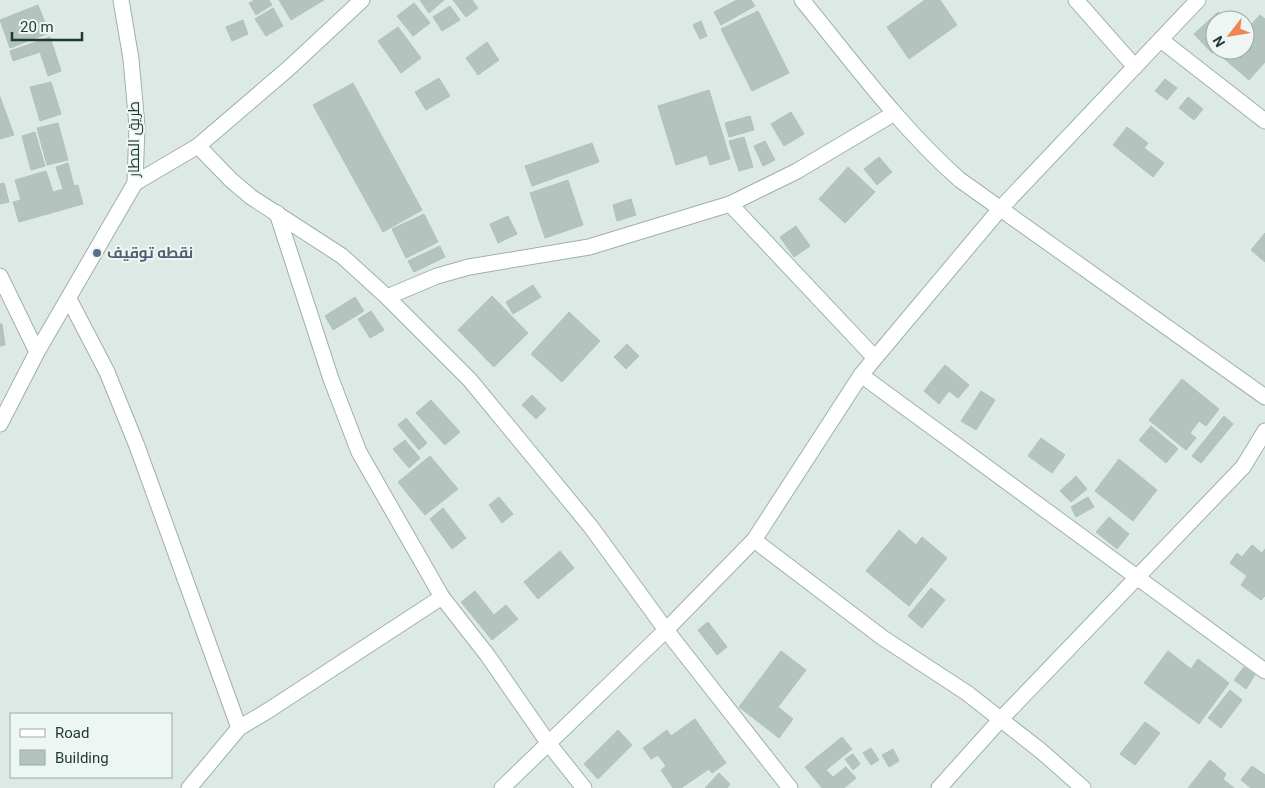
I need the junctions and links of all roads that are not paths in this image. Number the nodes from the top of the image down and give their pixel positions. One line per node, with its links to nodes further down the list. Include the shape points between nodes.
1 (121, 0): 11 (street, طريق المطار, via 131,59 136,126)
2 (362, 0): 10 (street)
3 (802, 0): 8 (street)
4 (1076, 0): 7 (street)
5 (1198, 0): 6 (street)
6 (1160, 40): 7 (street); 9 (street)
7 (1135, 67): 13 (street)
8 (893, 114): 12 (street, via 797,171); 13 (street, via 941,163)
9 (1265, 121)
10 (198, 146): 11 (street); 14 (street, via 230,180)
11 (135, 183): 17 (street, طريق المطار)
12 (730, 204): 16 (street, via 589,247 469,267); 19 (street)
13 (1000, 210): 19 (street); 21 (street)
14 (277, 213): 16 (street, via 342,256); 26 (street, via 331,379 359,452)
15 (0, 276): 18 (street)
16 (386, 297): 27 (street, via 470,380 591,527)
17 (69, 299): 18 (street, طريق المطار); 30 (street, via 107,372 137,446)
18 (37, 352): 22 (street, طريق المطار)
19 (875, 358): 20 (street)
20 (861, 375): 24 (street); 25 (street)
21 (1265, 397)
22 (0, 424)
23 (1265, 431): 25 (street, via 1243,467)
24 (754, 540): 27 (street); 29 (street)
25 (1136, 576): 28 (street); 29 (street)
26 (442, 597): 30 (street); 31 (street, via 488,656)
27 (666, 630): 31 (street); 35 (street)
28 (1265, 671)
29 (1000, 720): 36 (street); 37 (street)
30 (239, 728): 32 (street)
31 (548, 744): 33 (street); 34 (street)
32 (189, 788)
33 (502, 788)
34 (584, 788)
35 (790, 788)
36 (939, 788)
37 (1083, 788)

